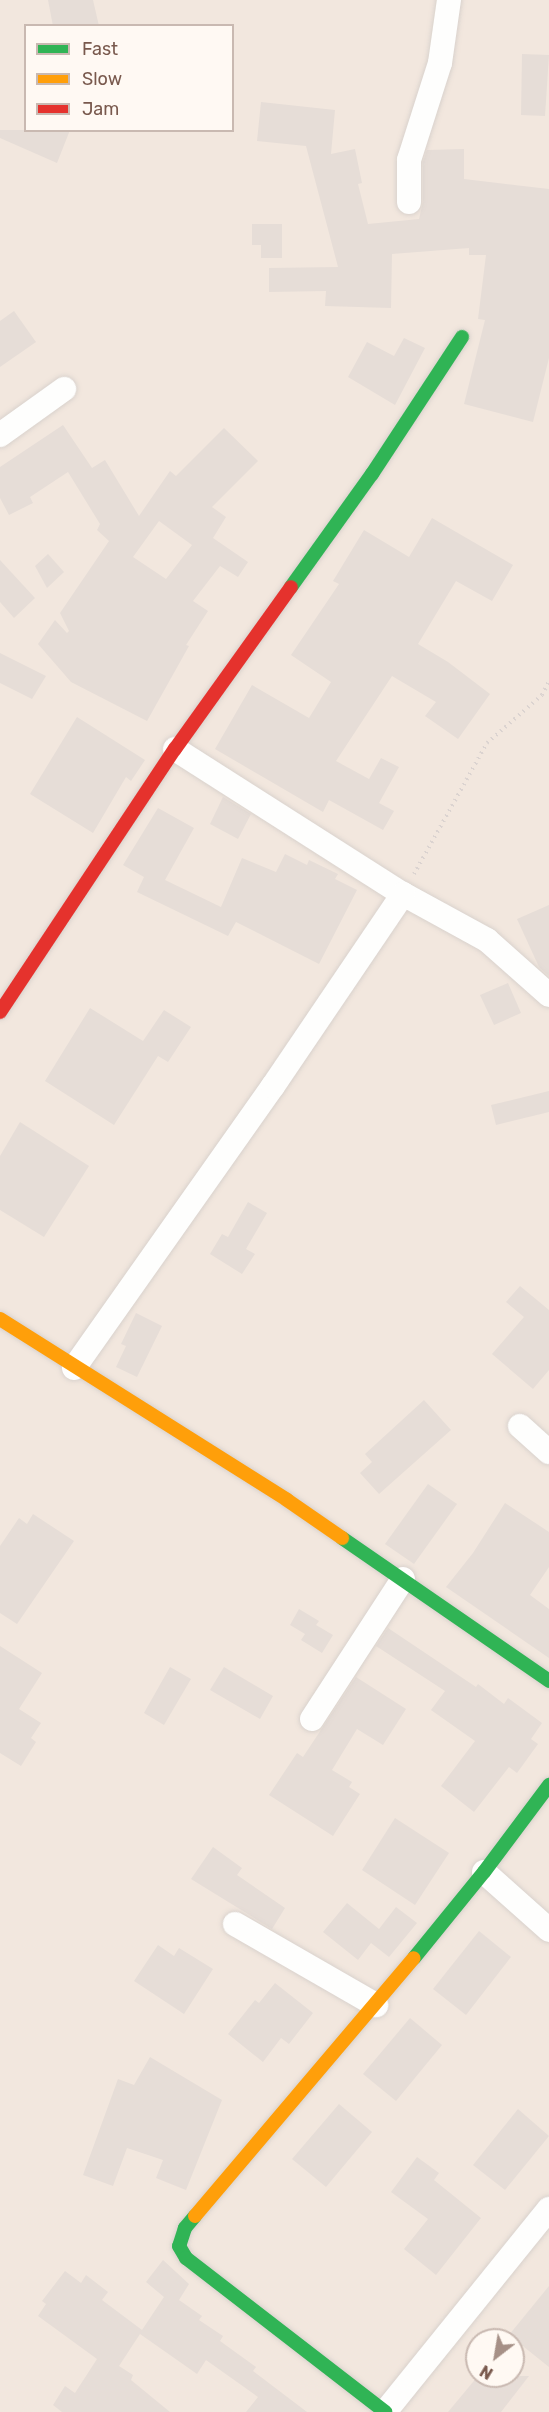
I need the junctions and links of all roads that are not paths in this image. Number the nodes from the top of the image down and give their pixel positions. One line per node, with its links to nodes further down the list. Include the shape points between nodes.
1 (448, 0): 2 (street, via 440,63 409,160)
2 (409, 202)
3 (462, 337): 6 (street, via 372,474)
4 (64, 389): 5 (street)
5 (0, 435)
6 (175, 749): 7 (street); 9 (street)
7 (403, 894): 8 (street, via 486,940); 11 (street)
8 (549, 995)
9 (0, 1012)
10 (0, 1319): 11 (street)
11 (74, 1368): 14 (street, via 287,1500)
12 (520, 1426): 13 (street)
13 (549, 1452)
14 (403, 1579): 15 (street); 16 (street)
15 (549, 1681)
16 (312, 1719)
17 (549, 1785): 18 (street)
18 (484, 1872): 20 (street); 21 (street)
19 (235, 1924): 21 (street)
20 (549, 1930)
21 (375, 2005): 23 (street, via 185,2228 179,2246 186,2258)
22 (549, 2209): 23 (street)
23 (385, 2412)

